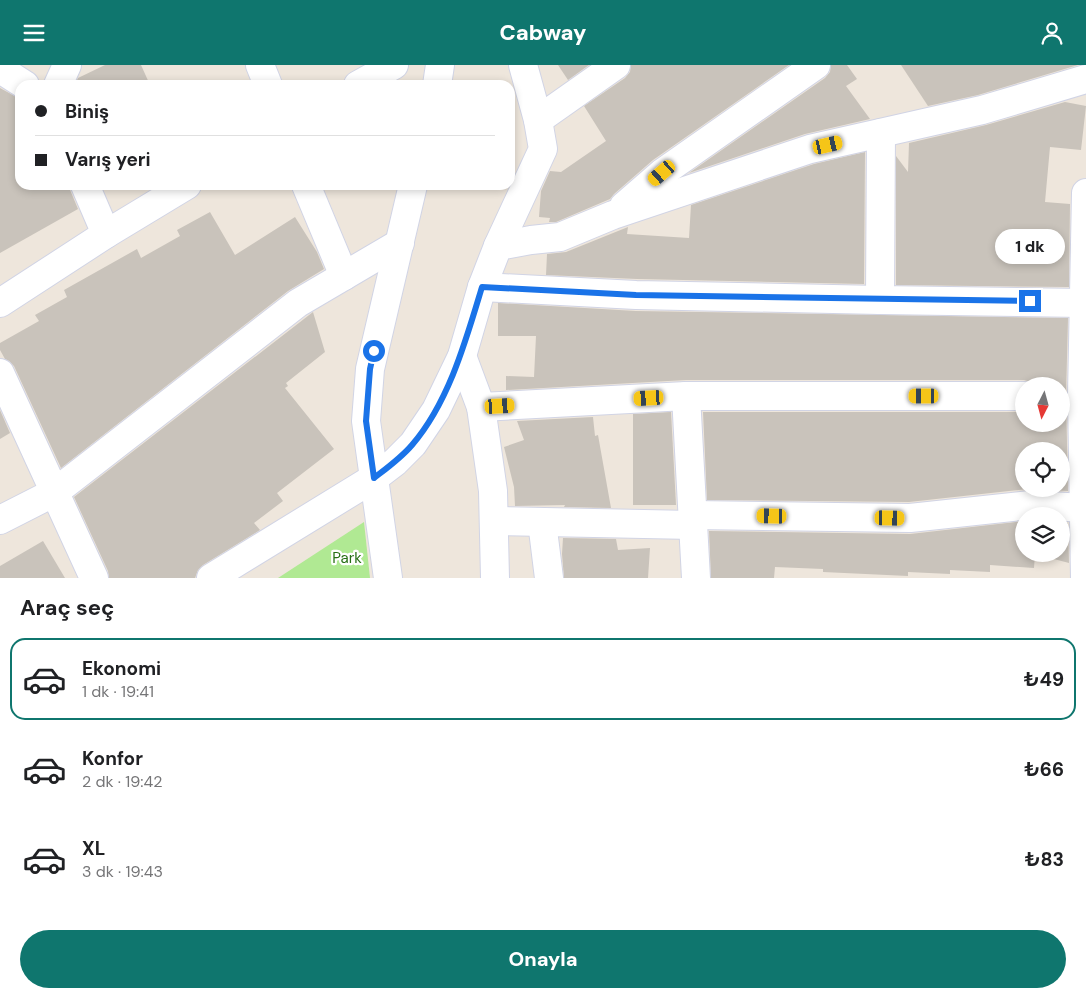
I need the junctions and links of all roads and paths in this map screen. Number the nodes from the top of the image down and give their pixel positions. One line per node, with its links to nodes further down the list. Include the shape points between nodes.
1 (67, 65): 11 (street)
2 (260, 65): 12 (street)
3 (394, 65): 13 (street)
4 (440, 65): 14 (street)
5 (523, 65): 15 (street)
6 (616, 65): 15 (street)
7 (816, 65): 22 (street, via 662,173)
8 (0, 69): 10 (street)
9 (1086, 79): 16 (street, via 982,110)
10 (17, 80)
11 (60, 80)
12 (266, 80)
13 (367, 80)
14 (438, 80)
15 (538, 121): 25 (street, via 543,149)
16 (881, 133): 22 (street, via 810,149); 29 (street)
17 (87, 190): 23 (street)
18 (179, 190): 23 (street)
19 (308, 190): 27 (street)
20 (412, 190): 24 (street)
21 (1086, 193): 26 (street)
22 (613, 215): 25 (street, via 560,237)
23 (106, 234): 30 (street)
24 (400, 243): 27 (street); 38 (street, via 370,369 366,421)
25 (498, 246): 28 (street)
26 (1085, 272): 31 (street)
27 (344, 276): 39 (street, via 298,303)
28 (482, 287): 29 (street, via 636,295); 32 (street)
29 (880, 300): 31 (street)
30 (0, 303)
31 (1083, 303): 36 (street)
32 (462, 356): 37 (street); 38 (street, via 436,410 413,444)
33 (0, 373): 39 (street)
34 (686, 395): 35 (street); 37 (street); 42 (street)
35 (1015, 396)
36 (1076, 396): 40 (street)
37 (481, 407): 43 (street)
38 (374, 478): 46 (street); 47 (street)
39 (54, 492): 41 (street); 45 (street)
40 (1085, 508): 42 (street, via 1030,505 910,518); 51 (street)
41 (0, 520)
42 (693, 520): 44 (street); 50 (street)
43 (495, 521): 44 (street); 48 (street)
44 (542, 522): 49 (street)
45 (94, 578)
46 (211, 578)
47 (388, 578)
48 (495, 578)
49 (549, 578)
50 (696, 578)
51 (1085, 578)

